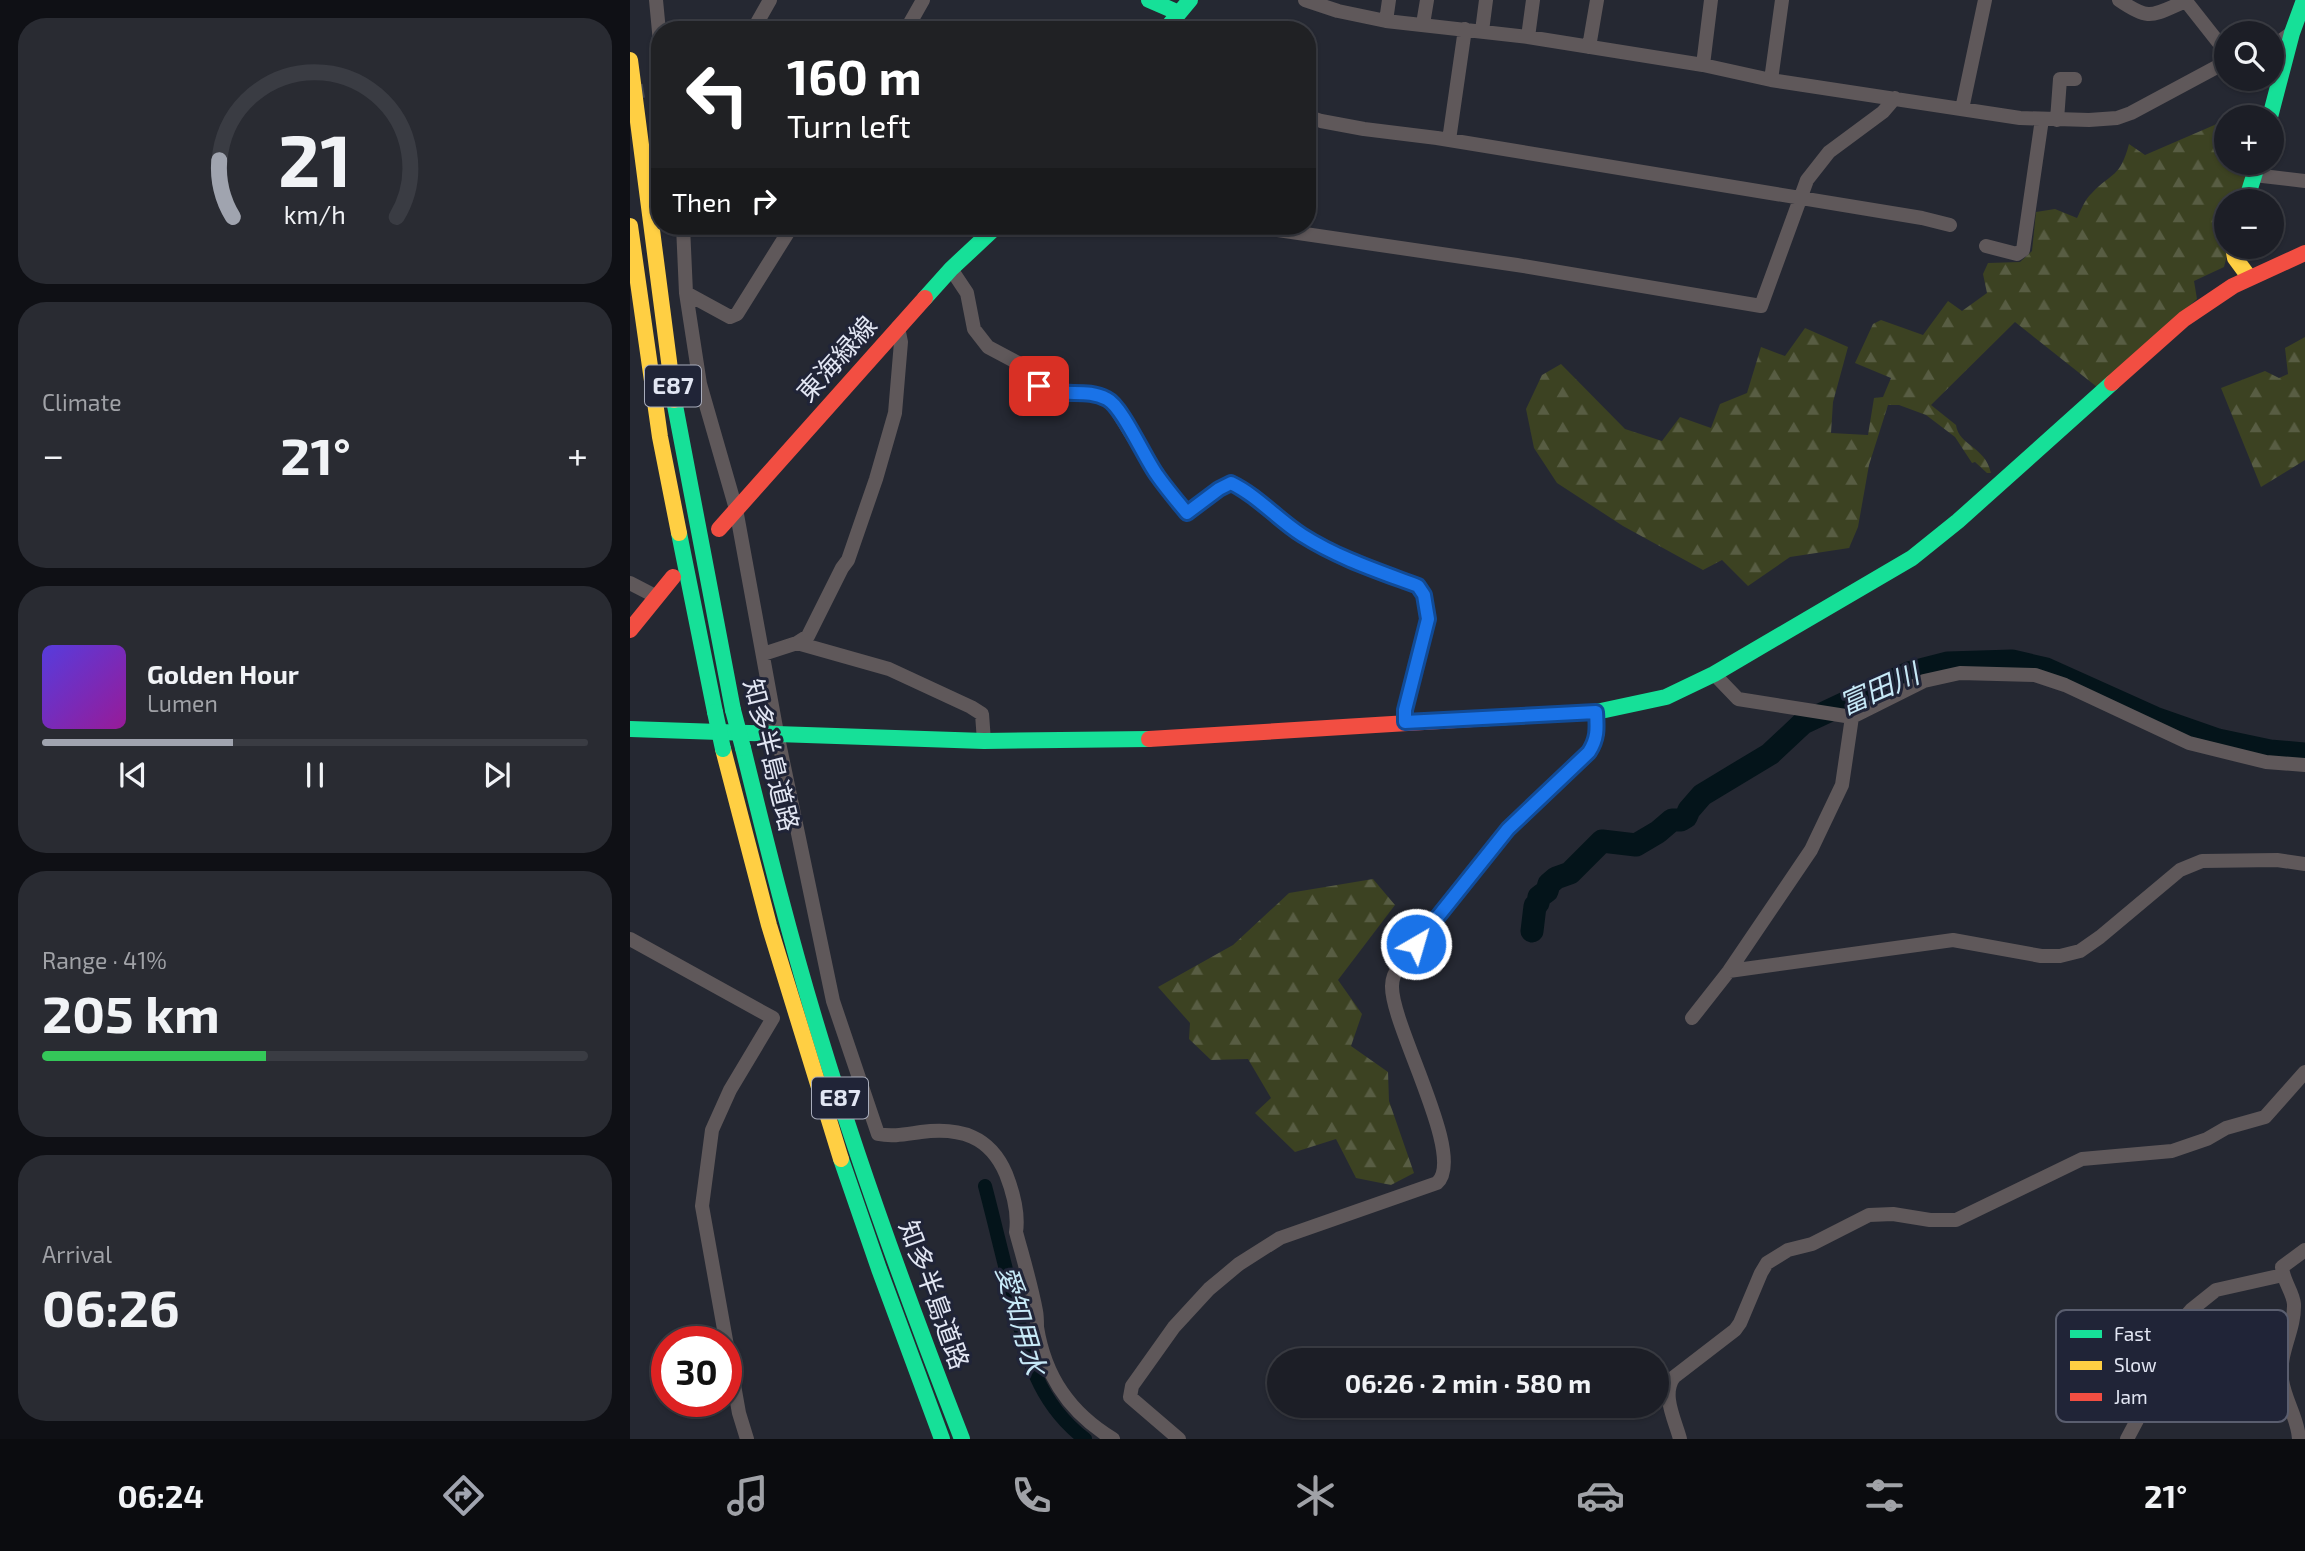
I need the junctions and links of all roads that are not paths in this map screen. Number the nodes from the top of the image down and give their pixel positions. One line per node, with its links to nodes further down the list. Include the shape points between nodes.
1 (656, 0): 18 (street)
2 (770, 0): 19 (street)
3 (923, 0): 20 (street)
4 (1149, 0): 17 (main road)
5 (1305, 0): 22 (street)
6 (1388, 0): 22 (street)
7 (1427, 0): 23 (street)
8 (1486, 0): 26 (street)
9 (1533, 0): 27 (street)
10 (1597, 0): 30 (street)
11 (1711, 0): 32 (street)
12 (1782, 0): 35 (street)
13 (1985, 0): 38 (street)
14 (2119, 0): 16 (street, via 2147,16)
15 (2304, 0): 25 (main road)
16 (2185, 1): 28 (street)
17 (1185, 6): 21 (main road)
18 (658, 21)
19 (758, 21)
20 (911, 21)
21 (1172, 21)
22 (1386, 21): 23 (street)
23 (1423, 24): 24 (street)
24 (1465, 29): 26 (street); 41 (street)
25 (2299, 29): 29 (street); 37 (main road)
26 (1482, 31): 27 (street)
27 (1528, 37): 30 (street)
28 (2214, 37)
29 (2284, 39)
30 (1589, 47): 32 (street)
31 (630, 60): 47 (main road, 知多半島道路 / E87, bridge)
32 (1703, 65): 35 (street)
33 (2214, 68): 40 (street, via 2117,118)
34 (2075, 79): 40 (street, via 2060,79)
35 (1771, 80): 36 (street)
36 (1895, 98): 38 (street); 44 (street, via 1829,152 1807,180)
37 (2274, 105)
38 (1962, 109): 40 (street)
39 (1316, 119): 41 (street)
40 (2049, 120): 53 (street, via 2022,250 2017,254)
41 (1449, 140): 44 (street)
42 (2280, 175): 43 (street)
43 (2305, 181)
44 (1801, 199): 45 (street); 52 (street, via 1761,306)
45 (1950, 225)
46 (630, 226): 88 (main road, 知多半島道路 / E87, bridge, via 660,437 723,749 771,937 860,1221)
47 (651, 228)
48 (652, 235): 89 (main road, 知多半島道路 / E87, bridge, via 680,433 733,710 793,944 878,1214)
49 (683, 235): 58 (street)
50 (786, 235): 58 (street, via 737,314 730,317)
51 (987, 235): 56 (main road, 東海緑線)
52 (1311, 235)
53 (1986, 246)
54 (2305, 253): 57 (main road)
55 (2236, 259): 57 (main road)
56 (951, 269): 59 (main road, 東海緑線); 71 (street, via 967,293 974,328 988,347 1020,365 1050,392 1096,394 1111,401 1157,476 1187,513 1231,483 1301,535 1347,560 1418,586 1428,619)
57 (2249, 277): 68 (main road, via 2184,319 1912,558)
58 (685, 293): 60 (street, via 700,384)
59 (898, 327): 60 (main road, 東海緑線); 66 (street, via 895,413 876,479 848,560 808,636)
60 (736, 509): 61 (main road, 東海緑線); 67 (street)
61 (719, 529)
62 (673, 577): 64 (main road)
63 (630, 583): 64 (street)
64 (657, 597): 65 (main road)
65 (630, 630)
66 (797, 643): 67 (street); 74 (street, via 889,669 971,707 982,714)
67 (764, 654): 73 (street)
68 (1714, 674): 69 (main road, via 1666,696); 70 (street, via 1738,699)
69 (1596, 712): 71 (main road); 91 (street, via 1598,733 1589,752 1492,847 1393,977 1394,1001 1437,1122 1446,1168 1443,1178 1280,1238 1209,1289 1174,1326 1132,1386 1130,1397)
70 (1853, 717): 75 (street, via 1936,678 1960,673 2035,675 2189,743 2266,762); 78 (street, via 1842,785 1811,850)
71 (1405, 722): 74 (main road, via 1119,741)
72 (630, 729): 73 (main road)
73 (777, 733): 74 (main road); 90 (street, via 833,1001 878,1134 945,1131 981,1140 989,1148 1012,1188 1016,1232 1051,1375 1089,1424)
74 (984, 741)
75 (2305, 765)
76 (2305, 864): 78 (street, via 2237,858 2202,861 2180,870 2101,937 2080,951 2060,956 1953,940)
77 (630, 939): 87 (street, via 773,1018 712,1129 702,1206)
78 (1729, 971): 79 (street)
79 (1692, 1018)
80 (2305, 1072): 92 (street, via 2265,1117 2172,1152 2082,1159 1956,1220 1869,1215 1812,1244 1776,1256 1761,1273 1735,1330 1667,1385)
81 (2305, 1250): 82 (street, via 2282,1267)
82 (2283, 1275): 83 (street, via 2216,1290); 84 (street, via 2294,1302)
83 (2191, 1310)
84 (2288, 1336)
85 (2288, 1398): 94 (street)
86 (2137, 1422): 93 (street)
87 (747, 1439)
88 (942, 1439)
89 (962, 1439)
90 (1113, 1439)
91 (1179, 1439)
92 (1680, 1439)
93 (2127, 1439)
94 (2299, 1439)

